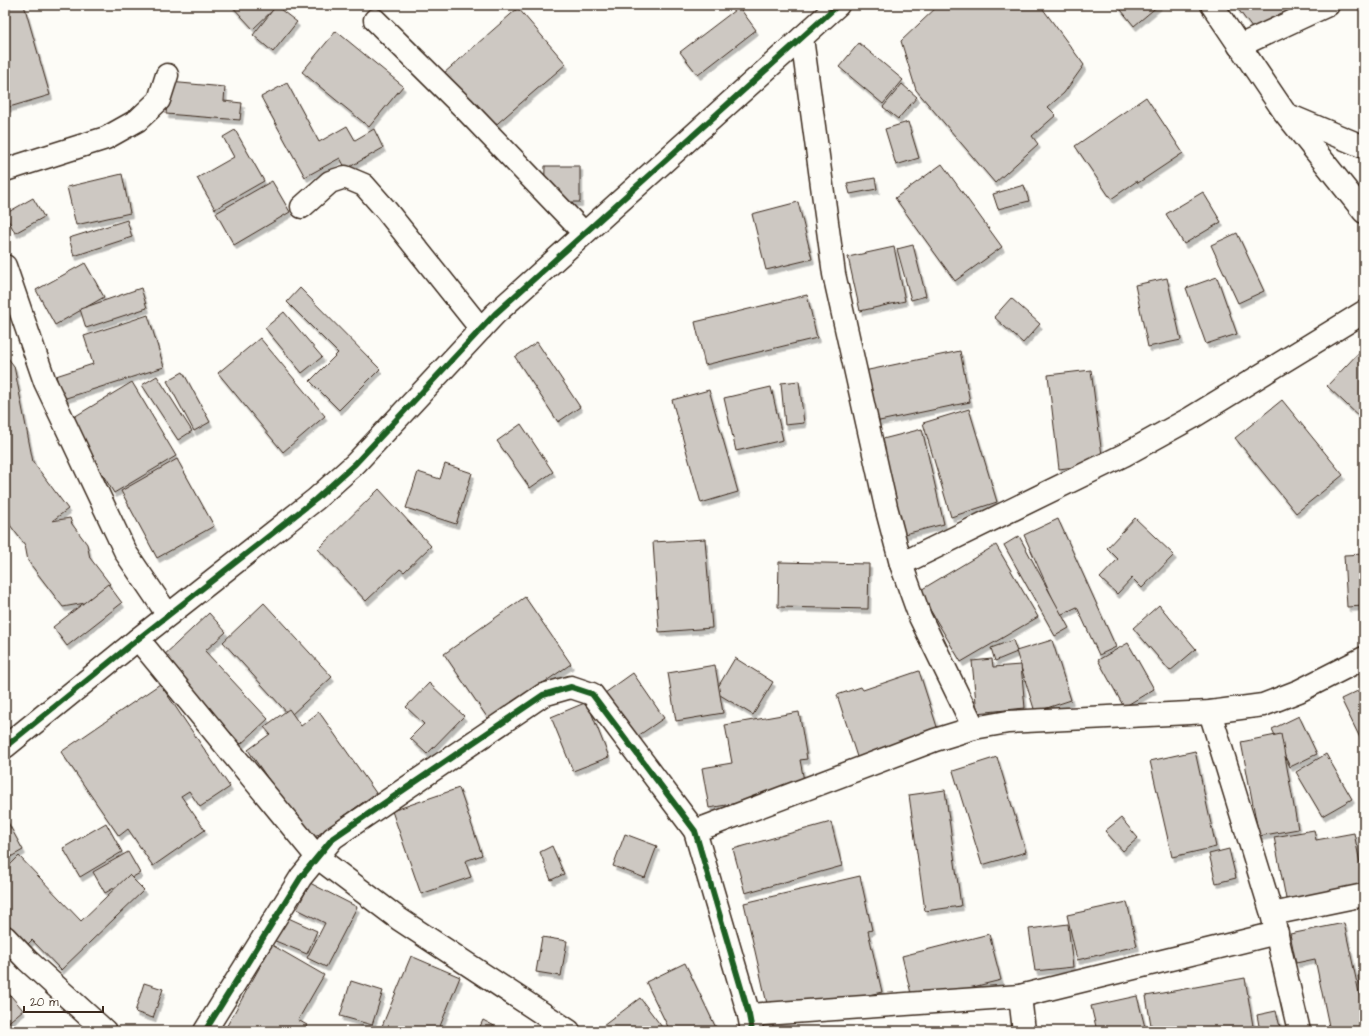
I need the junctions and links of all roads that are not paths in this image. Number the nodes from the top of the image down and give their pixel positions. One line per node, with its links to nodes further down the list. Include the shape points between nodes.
1 (838, 5): 5 (street)
2 (1212, 5): 6 (street)
3 (1328, 5): 6 (street)
4 (375, 20): 13 (street)
5 (802, 38): 13 (street); 17 (street, via 834,274 886,507)
6 (1239, 46): 8 (street)
7 (167, 75): 10 (street, via 159,100 138,120 106,138)
8 (1285, 113): 9 (street); 12 (street)
9 (1364, 147)
10 (5, 170)
11 (302, 207): 16 (street, via 330,182 346,177 364,185)
12 (1364, 212)
13 (584, 232): 16 (street)
14 (5, 266): 18 (street, via 45,382 126,553)
15 (1364, 312): 17 (street, via 1191,418 1124,455)
16 (481, 329): 18 (street, via 355,464 316,499)
17 (902, 564): 22 (street, via 920,617)
18 (168, 616): 19 (street)
19 (138, 638): 23 (street); 25 (street)
20 (1364, 658): 21 (street, via 1299,691 1262,705)
21 (1210, 712): 22 (street, via 1008,722); 27 (street)
22 (974, 728): 24 (street, via 935,740)
23 (5, 747)
24 (695, 831): 25 (street, via 592,694 571,687 543,694 332,838); 30 (street)
25 (317, 857): 32 (street, via 301,877); 33 (street, via 399,919)
26 (1364, 895): 27 (street)
27 (1274, 924): 29 (street); 35 (street)
28 (5, 937): 31 (street)
29 (1020, 996): 30 (street); 34 (street)
30 (750, 1023)
31 (105, 1031)
32 (205, 1031)
33 (569, 1031)
34 (1024, 1031)
35 (1299, 1031)

